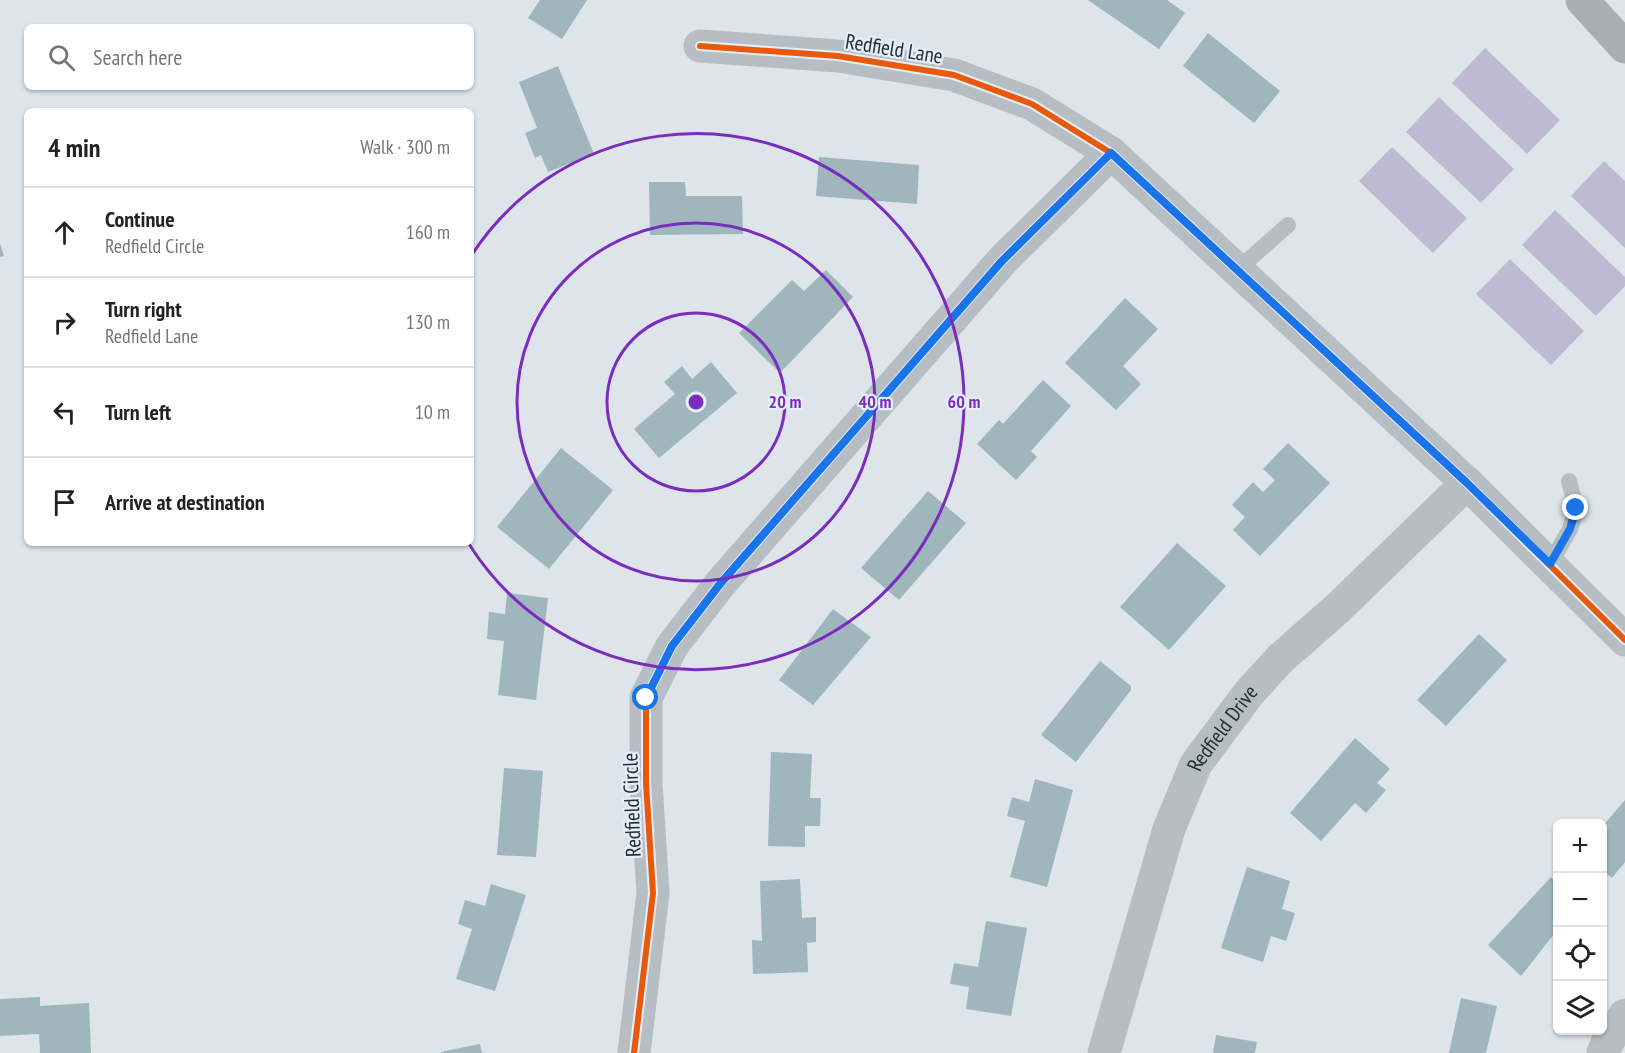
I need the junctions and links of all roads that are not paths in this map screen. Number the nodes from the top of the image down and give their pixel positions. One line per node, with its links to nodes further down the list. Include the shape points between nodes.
1 (1582, 0): 3 (street)
2 (700, 46): 4 (street, Redfield Lane, via 838,56 954,75 1032,104)
3 (1625, 47)
4 (1111, 153): 6 (street, Redfield Lane); 12 (street, Redfield Circle, via 1002,261 720,584 672,646 646,698 646,783 653,893)
5 (1288, 225): 6 (lane)
6 (1237, 270): 8 (street, Redfield Lane)
7 (1569, 481): 9 (lane, via 1576,508 1570,529)
8 (1467, 483): 9 (street, Redfield Lane); 13 (street, Redfield Drive, via 1280,660 1249,693 1196,764 1169,829)
9 (1550, 564): 10 (street, Redfield Lane)
10 (1625, 640)
11 (1625, 1015): 14 (street)
12 (634, 1053)
13 (1104, 1053)
14 (1603, 1053)

